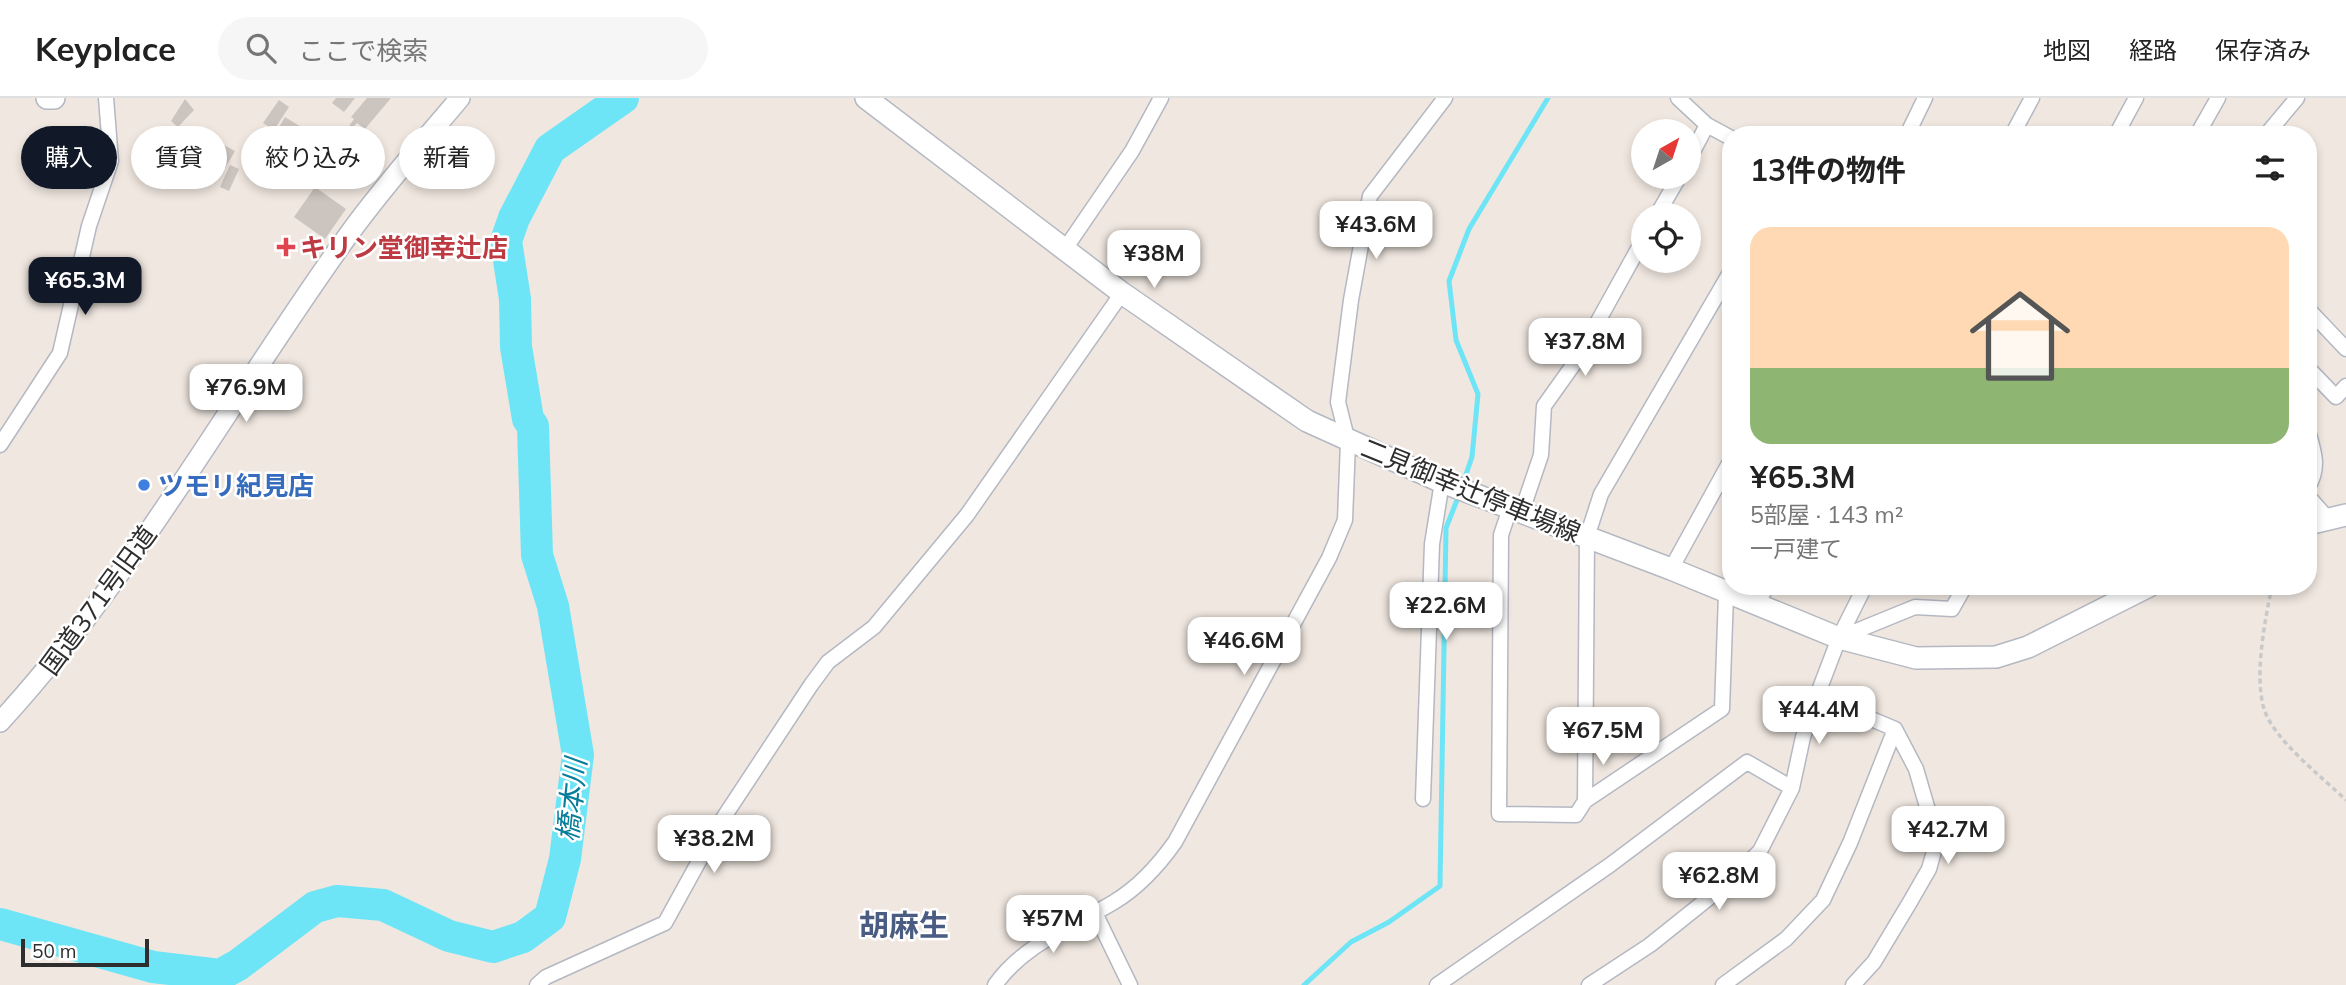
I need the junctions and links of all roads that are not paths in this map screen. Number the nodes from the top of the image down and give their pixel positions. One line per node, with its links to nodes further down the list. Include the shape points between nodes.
1 (47, 98): 2 (main road)
2 (54, 98)
3 (106, 98): 31 (street, via 111,161 89,226 60,353)
4 (460, 98): 45 (street, 国道371号旧道, via 349,234 148,533 55,662)
5 (866, 98): 22 (main road, 二見御幸辻停車場線)
6 (1161, 98): 22 (street, via 1132,151)
7 (1446, 98): 30 (street, via 1370,196 1338,402)
8 (1678, 98): 14 (street)
9 (1925, 98): 15 (street)
10 (2032, 98): 16 (street)
11 (2136, 98): 17 (street)
12 (2218, 98): 18 (street)
13 (2297, 98): 19 (street)
14 (1707, 125): 20 (street); 21 (street)
15 (1911, 126)
16 (2017, 126)
17 (2121, 126)
18 (2202, 126)
19 (2274, 126)
20 (1722, 133)
21 (1701, 136)
22 (1065, 249): 25 (main road, 二見御幸辻停車場線)
23 (1631, 262): 34 (street, via 1576,361 1544,406 1541,455)
24 (1722, 286): 35 (street, via 1601,494)
25 (1122, 293): 30 (main road, 二見御幸辻停車場線, via 1307,421); 51 (street, via 967,515 874,627 828,662 811,685 720,824 665,923 546,976)
26 (2317, 318): 27 (street)
27 (2346, 349)
28 (2317, 378): 29 (street, via 2336,397)
29 (2346, 386)
30 (1348, 442): 33 (main road, 二見御幸辻停車場線); 50 (street, via 1345,520 1310,595 1175,842 1153,872 1114,902)
31 (0, 445)
32 (1722, 476): 36 (street)
33 (1444, 482): 34 (main road, 二見御幸辻停車場線); 48 (street, via 1432,544)
34 (1516, 509): 35 (main road, 二見御幸辻停車場線); 49 (street, via 1501,535 1499,814 1576,816)
35 (1587, 537): 36 (main road, 二見御幸辻停車場線); 49 (street)
36 (1671, 569): 37 (main road, 二見御幸辻停車場線)
37 (1722, 592)
38 (1726, 595): 49 (street, via 1722,709)
39 (1762, 595): 43 (main road, 二見御幸辻停車場線)
40 (1860, 595): 43 (street)
41 (1960, 595): 43 (street, via 1952,609 1914,607)
42 (2113, 595): 43 (main road, 二見御幸辻停車場線, via 2028,647 1996,657 1916,658)
43 (1839, 638): 44 (street)
44 (1817, 696): 46 (street); 47 (street)
45 (0, 722)
46 (1895, 729): 56 (street, via 1823,900 1786,939); 57 (street, via 1916,769 1937,841 1929,869 1910,902 1874,962)
47 (1792, 788): 54 (street, via 1747,762 1610,865); 55 (street, via 1760,851 1730,881 1650,946)
48 (1423, 799)
49 (1585, 801)
50 (1094, 911): 52 (street, via 1020,956); 53 (street)
51 (537, 985)
52 (995, 985)
53 (1130, 985)
54 (1437, 985)
55 (1589, 985)
56 (1723, 985)
57 (1853, 985)

